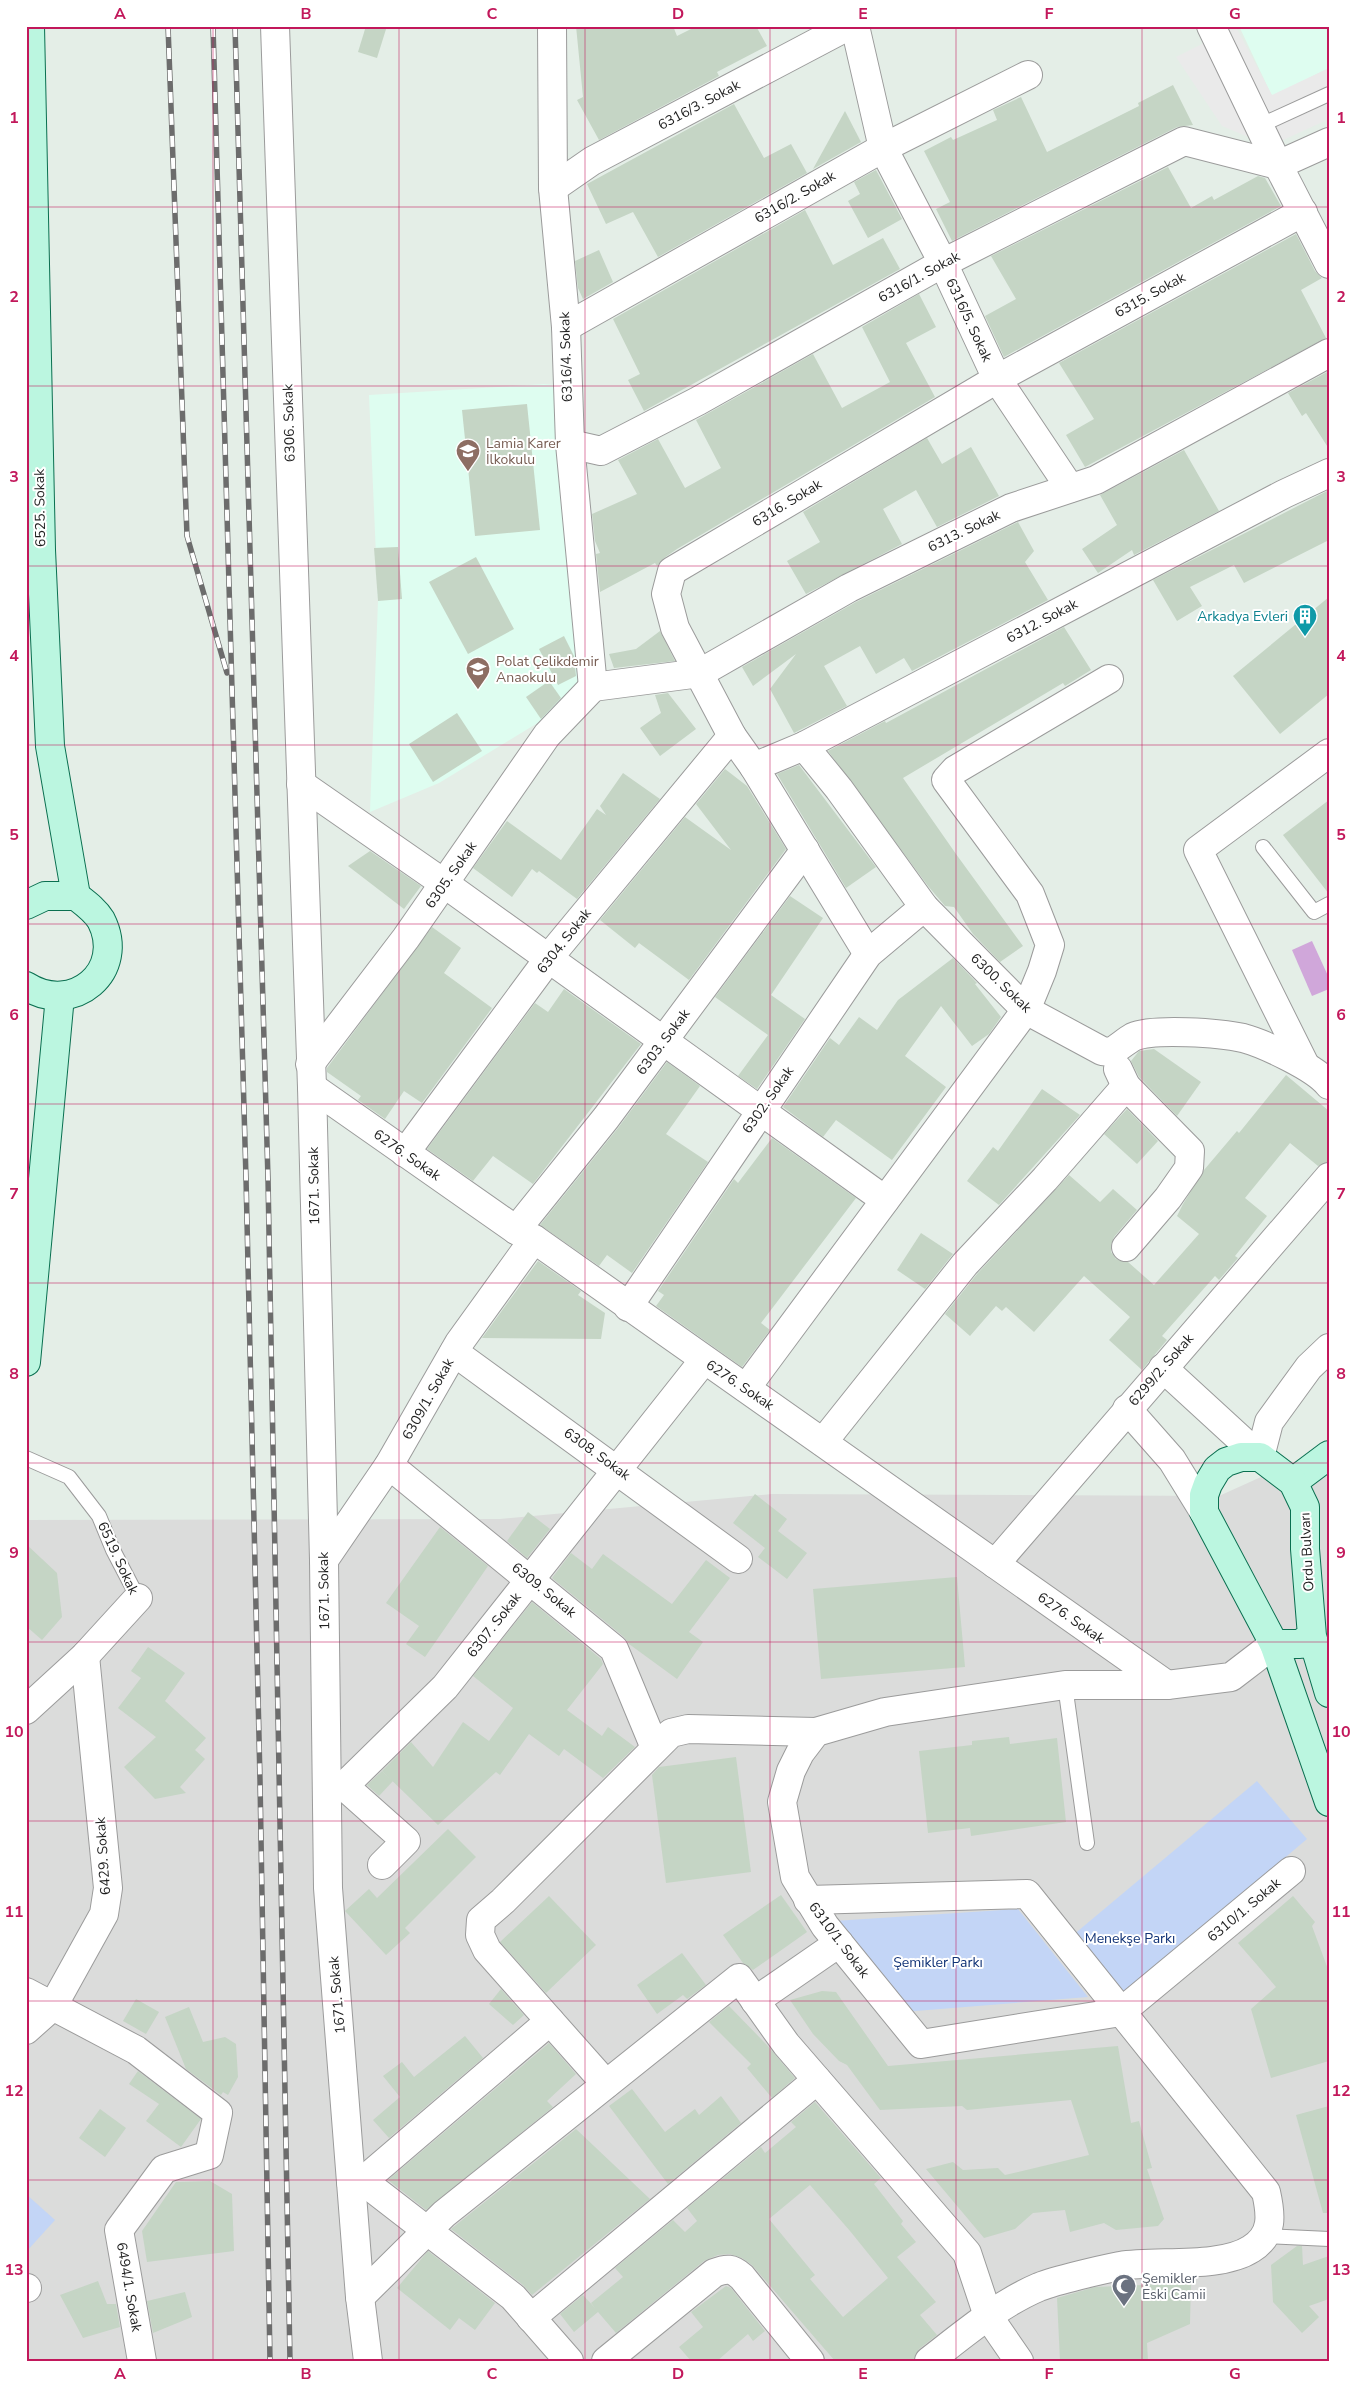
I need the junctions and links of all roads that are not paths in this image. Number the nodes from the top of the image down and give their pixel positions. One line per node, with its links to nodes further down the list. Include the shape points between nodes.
1 (30, 26): 35 (street, 6525. Sokak, via 41,550 50,746)
2 (275, 26): 30 (street, 6306. Sokak)
3 (552, 26): 13 (street, 6316/4. Sokak)
4 (848, 26): 13 (street, 6316/3. Sokak, via 592,161)
5 (855, 26): 11 (street, 6316/5. Sokak)
6 (1211, 26): 9 (street)
7 (1028, 75): 11 (street, 6316/2. Sokak)
8 (1329, 94): 9 (lane)
9 (1259, 126): 12 (street)
10 (1329, 142): 12 (street)
11 (883, 148): 15 (street, 6316/5. Sokak); 17 (street, 6316/2. Sokak)
12 (1278, 165): 14 (street); 15 (street, 6316/1. Sokak, via 1184,141)
13 (553, 188): 17 (street, 6316/4. Sokak)
14 (1303, 212): 16 (street); 19 (street, 6315. Sokak)
15 (943, 263): 19 (street, 6316/5. Sokak); 20 (street, 6316/1. Sokak, via 601,451)
16 (1329, 264)
17 (566, 327): 20 (street, 6316/4. Sokak)
18 (1329, 353): 22 (street, 6313. Sokak, via 1096,480)
19 (997, 379): 22 (street, 6316/5. Sokak); 23 (street, 6316. Sokak, via 672,571 666,594 675,628)
20 (570, 444): 25 (street, 6316/4. Sokak)
21 (1329, 473): 27 (street, 6312. Sokak)
22 (1070, 488): 23 (street, 6313. Sokak, via 1011,508 857,583)
23 (700, 673): 25 (street, 6313. Sokak); 26 (street, 6316. Sokak)
24 (1109, 679): 43 (street, via 955,770 946,780 1030,894 1050,945)
25 (593, 687): 34 (street, 6305. Sokak, via 546,735)
26 (732, 736): 29 (street, 6316. Sokak); 40 (street, 6304. Sokak)
27 (804, 746): 29 (street, 6312. Sokak); 38 (street, 6300. Sokak)
28 (1329, 753): 46 (street, via 1198,850)
29 (754, 768): 33 (street, 6316. Sokak)
30 (301, 784): 31 (street, 6306. Sokak); 34 (street)
31 (302, 819): 47 (street, 1671. Sokak)
32 (1264, 847): 36 (lane, via 1314,912)
33 (805, 850): 39 (street, 6316. Sokak); 44 (street, 6303. Sokak)
34 (445, 884): 40 (street); 47 (street, 6305. Sokak)
35 (76, 896): 37 (street, via 45,896); 42 (street, via 100,918 108,950 96,979 84,990)
36 (1329, 904)
37 (26, 905)
38 (924, 907): 39 (street, 6302. Sokak); 43 (street, 6300. Sokak)
39 (868, 954): 50 (street, 6302. Sokak)
40 (549, 959): 44 (street); 51 (street, 6304. Sokak)
41 (26, 986): 42 (street, via 37,993)
42 (60, 996): 60 (street)
43 (1026, 1010): 45 (street, 6300. Sokak, via 1102,1051); 53 (street)
44 (664, 1041): 50 (street); 54 (street, 6303. Sokak)
45 (1111, 1052): 46 (street, via 1134,1037 1164,1031 1243,1038); 49 (street)
46 (1305, 1065): 48 (street)
47 (311, 1075): 51 (street, 6276. Sokak); 73 (street, 1671. Sokak)
48 (1329, 1085)
49 (1126, 1086): 55 (street, via 1190,1152 1189,1168); 64 (street, via 965,1264)
50 (760, 1110): 53 (street); 56 (street, 6302. Sokak)
51 (404, 1153): 54 (street, 6276. Sokak)
52 (1329, 1177): 61 (street, 6299/2. Sokak)
53 (886, 1200): 62 (street)
54 (525, 1235): 56 (street, 6276. Sokak); 58 (street, 6309/1. Sokak)
55 (1126, 1247)
56 (628, 1307): 59 (street, 6276. Sokak)
57 (1329, 1348): 66 (street, via 1309,1367 1269,1422)
58 (454, 1352): 68 (street, 6309/1. Sokak); 69 (street, 6308. Sokak)
59 (704, 1360): 62 (street, 6276. Sokak); 69 (street, 6307. Sokak)
60 (26, 1362)
61 (1163, 1368): 63 (street, 6299/2. Sokak); 66 (street, Ordu Bulvarı)
62 (746, 1388): 64 (street, 6276. Sokak)
63 (1128, 1409): 71 (street, via 1172,1460); 74 (street, 6299/2. Sokak)
64 (823, 1442): 74 (street, 6276. Sokak)
65 (1329, 1455): 70 (street)
66 (1260, 1456): 70 (street, Ordu Bulvarı); 71 (street, via 1241,1457 1217,1469 1204,1495)
67 (26, 1458): 76 (lane, 6519. Sokak, via 69,1477 99,1516)
68 (389, 1465): 73 (street, 6309/1. Sokak); 75 (street, 6309. Sokak)
69 (619, 1470): 72 (street, 6308. Sokak); 75 (street, 6307. Sokak)
70 (1293, 1482): 77 (street, Ordu Bulvarı, via 1305,1507)
71 (1204, 1512): 78 (street)
72 (738, 1559)
73 (324, 1560): 100 (street, 1671. Sokak, via 328,1888)
74 (995, 1564): 80 (street, 6276. Sokak)
75 (530, 1580): 85 (street, 6309. Sokak, via 614,1649); 88 (street, 6307. Sokak, via 444,1687 344,1786 406,1841)
76 (138, 1598): 79 (street, 6519. Sokak)
77 (1312, 1636): 78 (street, via 1300,1644); 82 (street, Ordu Bulvarı)
78 (1274, 1644): 80 (street, via 1231,1677); 86 (street)
79 (85, 1656): 83 (street, 6519. Sokak); 94 (street, 6429. Sokak, via 108,1888 104,1914)
80 (1167, 1685): 81 (street)
81 (1065, 1686): 84 (street, via 885,1712); 87 (lane)
82 (1329, 1693)
83 (26, 1710)
84 (816, 1732): 85 (street, via 688,1729 671,1733); 90 (street, 6310/1. Sokak, via 791,1771 782,1802 795,1877)
85 (655, 1748): 96 (street, via 481,1920 480,1935 487,1950)
86 (1329, 1802)
87 (1088, 1844)
88 (382, 1865)
89 (1291, 1871): 95 (street, 6310/1. Sokak)
90 (808, 1900): 91 (street, 6310/1. Sokak); 95 (street, via 1027,1894)
91 (839, 1943): 93 (street); 95 (street, 6310/1. Sokak, via 921,2044)
92 (26, 1992): 94 (street)
93 (755, 2001): 98 (street); 99 (street, via 739,1978)
94 (53, 2006): 97 (street, 6429. Sokak); 107 (street, 6494/1. Sokak, via 136,2050 218,2113 209,2155 164,2169 119,2230)
95 (1122, 2012): 102 (street, via 1266,2192 1271,2215)
96 (550, 2021): 99 (street); 100 (street)
97 (26, 2030)
98 (817, 2080): 105 (street, via 967,2252); 106 (street)
99 (606, 2084): 101 (street, via 444,2214)
100 (357, 2182): 101 (street); 104 (street, 1671. Sokak)
101 (427, 2232): 104 (street); 106 (street, via 513,2297)
102 (1266, 2236): 103 (lane); 105 (street, via 1251,2249 1216,2260 1120,2266 1040,2287)
103 (1329, 2240)
104 (360, 2297): 108 (street, 1671. Sokak)
105 (988, 2316): 112 (street); 113 (street)
106 (531, 2318): 109 (street)
107 (142, 2361)
108 (368, 2361)
109 (569, 2361)
110 (606, 2361): 111 (street, via 714,2272 727,2269 742,2277)
111 (810, 2361)
112 (929, 2361)
113 (1019, 2361)

